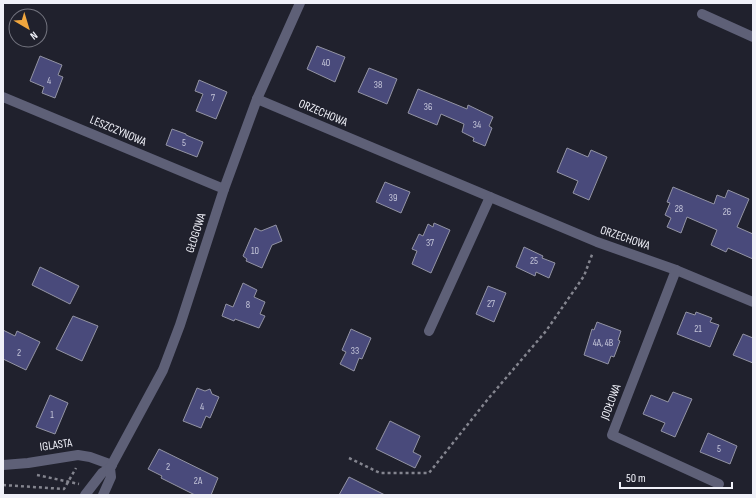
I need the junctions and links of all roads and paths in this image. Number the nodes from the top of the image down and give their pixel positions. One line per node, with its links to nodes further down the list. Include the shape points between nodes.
1 (300, 3): 5 (street, GŁOGOWA)
2 (702, 14): 3 (street)
3 (753, 37)
4 (3, 97): 6 (street, LESZCZYNOWA)
5 (257, 99): 6 (street, GŁOGOWA); 7 (street, ORZECHOWA)
6 (224, 189): 14 (street, GŁOGOWA, via 163,370)
7 (490, 197): 8 (street, ORZECHOWA); 11 (street)
8 (597, 242): 9 (street, ORZECHOWA); 12 (path, via 584,276 546,331 429,473 380,473)
9 (676, 270): 10 (street, ORZECHOWA); 16 (street, JODŁOWA, via 612,435)
10 (753, 302)
11 (429, 331)
12 (349, 458)
13 (3, 465): 14 (street, IGLASTA, via 78,455)
14 (111, 466): 18 (street, GŁOGOWA, via 102,473); 19 (street, GŁOGOWA, via 111,477)
15 (68, 481): 17 (path, via 64,489)
16 (719, 484)
17 (3, 485)
18 (85, 495)
19 (103, 495)

